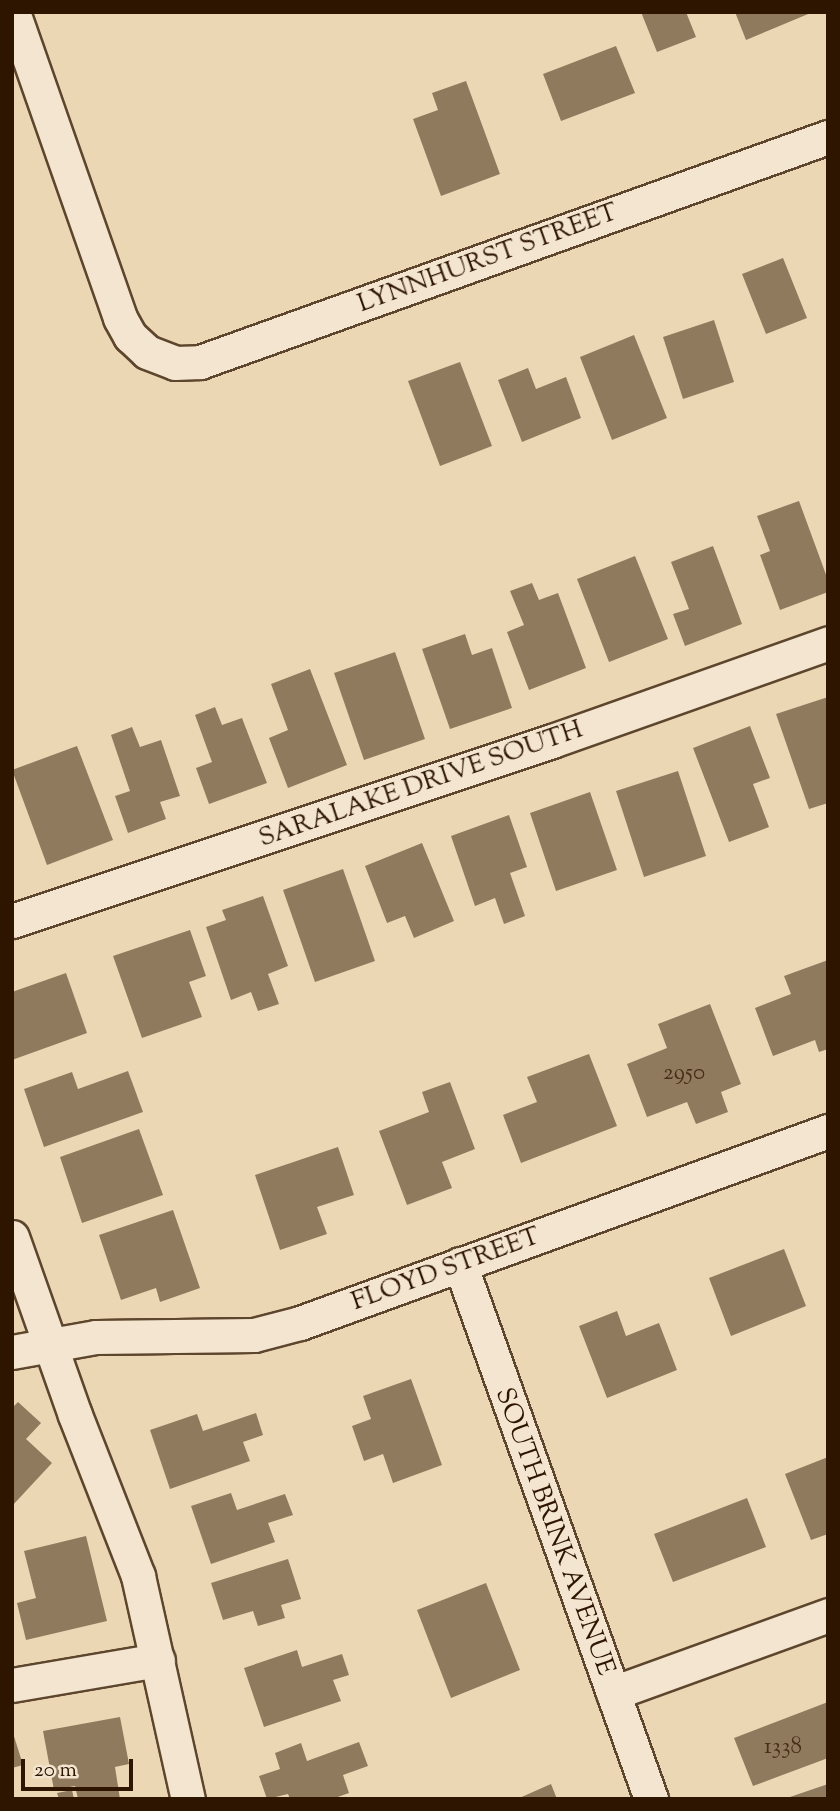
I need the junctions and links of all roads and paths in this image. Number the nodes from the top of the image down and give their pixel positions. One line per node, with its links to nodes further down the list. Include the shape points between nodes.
1 (13, 12): 2 (street, LYNNHURST STREET, via 120,318 147,352 176,363 200,362)
2 (828, 137)
3 (828, 643): 4 (street, SARALAKE DRIVE SOUTH, via 552,741)
4 (12, 921)
5 (828, 1131): 7 (street, FLOYD STREET)
6 (12, 1237): 8 (street)
7 (460, 1264): 8 (street, FLOYD STREET, via 300,1323 254,1335 96,1337); 13 (street, SOUTH BRINK AVENUE)
8 (51, 1344): 9 (street, FLOYD STREET); 11 (street, via 138,1576)
9 (12, 1352)
10 (828, 1615): 13 (street)
11 (158, 1660): 12 (street); 14 (street)
12 (12, 1685)
13 (613, 1693): 15 (street, SOUTH BRINK AVENUE)
14 (188, 1799)
15 (651, 1799)

